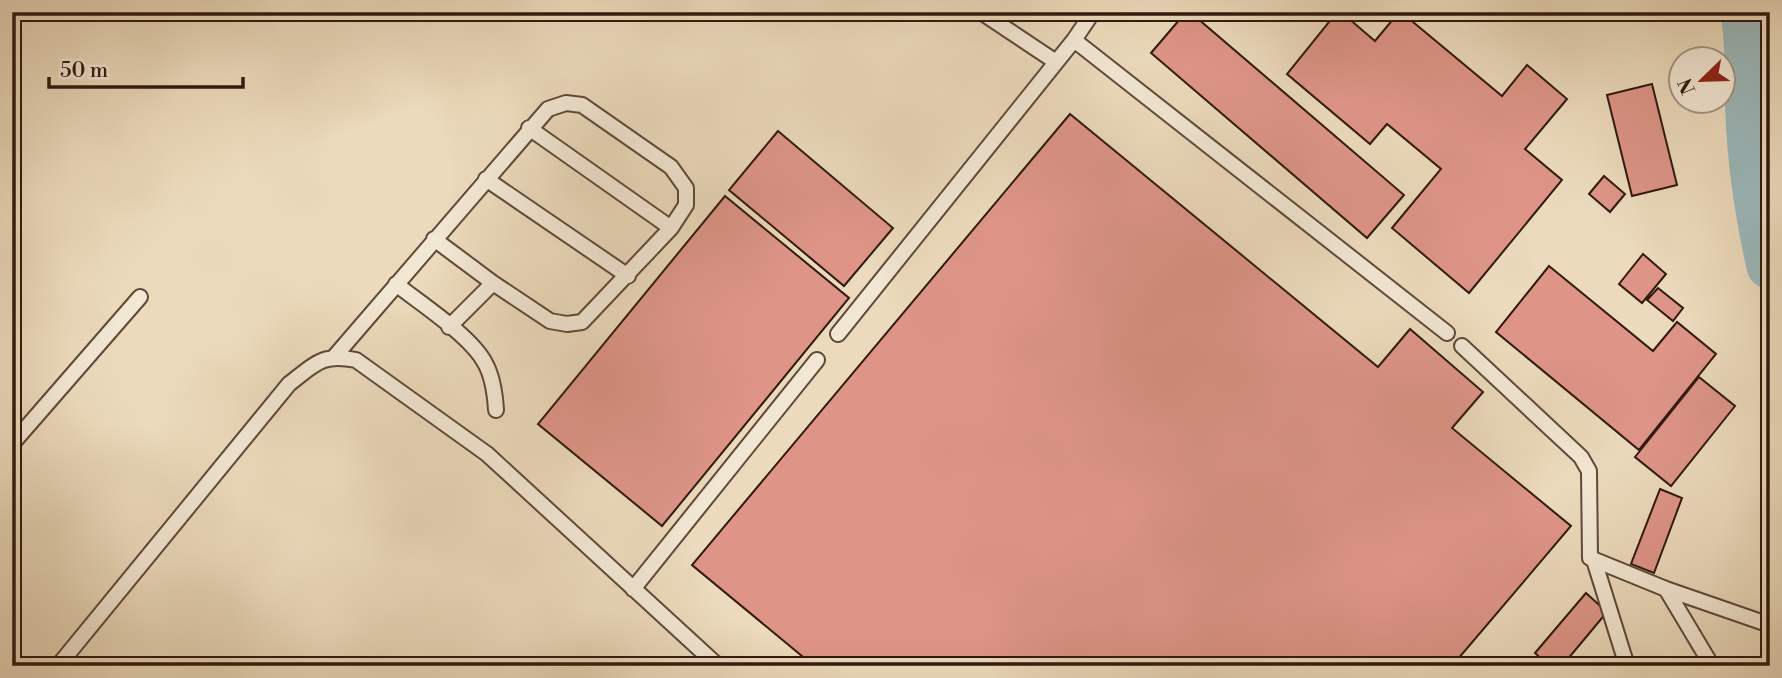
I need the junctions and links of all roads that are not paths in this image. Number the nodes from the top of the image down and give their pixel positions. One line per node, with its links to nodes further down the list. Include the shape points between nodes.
1 (981, 12): 4 (lane)
2 (1093, 12): 3 (lane)
3 (1074, 40): 4 (lane); 14 (lane)
4 (1056, 62): 15 (lane)
5 (529, 128): 6 (lane); 7 (lane); 7 (lane, via 548,109 566,103 582,105 660,159 686,188 686,205)
6 (486, 179): 8 (lane); 9 (lane)
7 (671, 228): 9 (lane)
8 (434, 239): 10 (lane); 11 (lane)
9 (628, 276): 10 (lane, via 582,322 567,324 550,321)
10 (493, 283): 13 (lane)
11 (396, 284): 13 (lane); 17 (lane)
12 (140, 297): 20 (lane)
13 (449, 327): 19 (lane, via 485,362)
14 (1447, 333)
15 (838, 334)
16 (1462, 346): 21 (lane, via 1581,457 1590,471 1590,558)
17 (335, 356): 22 (lane, via 356,360 487,454); 25 (lane, via 315,364 289,384)
18 (817, 360): 22 (lane)
19 (496, 410)
20 (12, 444)
21 (1594, 561): 23 (lane); 27 (lane)
22 (634, 589): 26 (lane)
23 (1666, 589): 24 (lane); 28 (lane)
24 (1770, 625)
25 (58, 666)
26 (718, 666)
27 (1627, 666)
28 (1712, 666)

